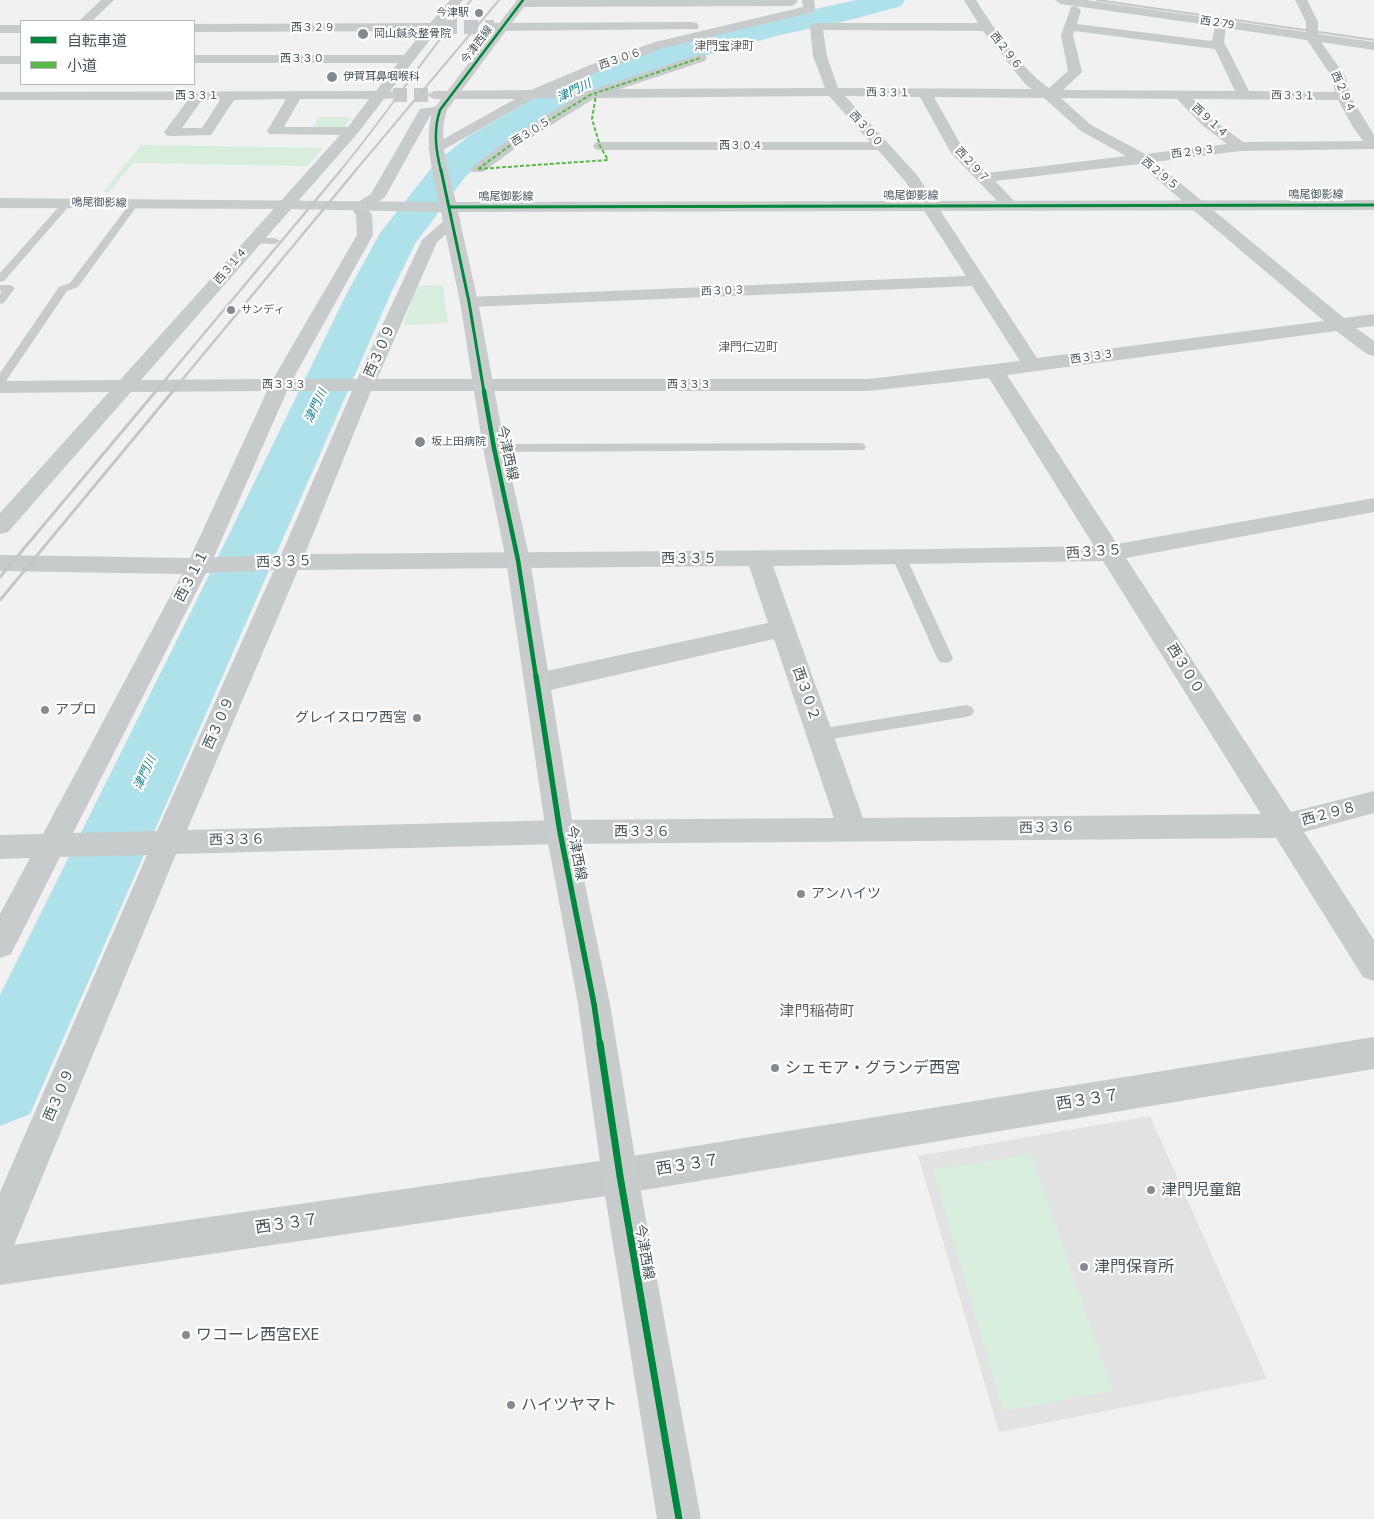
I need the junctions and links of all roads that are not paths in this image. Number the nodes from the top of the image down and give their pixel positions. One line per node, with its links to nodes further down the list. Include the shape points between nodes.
1 (108, 0): 11 (street)
2 (456, 0): 15 (street, 西３１４)
3 (970, 0): 18 (street, 西２９６)
4 (1061, 0): 8 (street, 西２79)
5 (1301, 0): 12 (street)
6 (522, 1): 7 (street); 16 (street, 今津西線)
7 (808, 1): 9 (street, 西３０６, via 809,9)
8 (1079, 1): 13 (street, 西２79); 19 (street)
9 (791, 14): 14 (street); 17 (street, 西３０６)
10 (1293, 19): 12 (street)
11 (86, 20)
12 (1317, 22): 23 (street)
13 (1220, 24): 23 (street, 西２79); 24 (street, via 1218,42)
14 (816, 26): 18 (street); 32 (street, 西３００, via 820,56)
15 (438, 27): 20 (street, 西３２９); 28 (street, 西３１４)
16 (498, 27): 17 (street); 37 (street, 今津西線)
17 (735, 27): 38 (street, 西３０６, via 660,45 595,68)
18 (987, 27): 40 (street, 西２９６, via 1030,82)
19 (1069, 27): 24 (street); 40 (street, via 1067,36 1075,72)
20 (195, 28)
21 (0, 29): 22 (street)
22 (20, 29)
23 (1312, 38): 25 (street, 西２79); 45 (street, 西２９４, via 1338,78)
24 (1221, 46): 42 (street)
25 (1374, 46)
26 (700, 58): 39 (street, 西３０５)
27 (195, 59): 28 (street, 西３３０)
28 (409, 59): 35 (street, 西３１４)
29 (0, 60): 30 (street)
30 (20, 60)
31 (20, 84): 46 (street)
32 (833, 92): 33 (street, 西３３１); 39 (street, 西３３１); 51 (street, 西３００)
33 (925, 93): 40 (street, 西３３１); 56 (street, 西２９７, via 956,150)
34 (230, 95): 43 (street, 西３３１); 43 (street, via 206,132 171,132); 44 (street, 西３３１)
35 (386, 95): 44 (street, 西３３１); 48 (street, 西３１４)
36 (434, 95): 37 (street, 西３３１)
37 (451, 95): 38 (street, 西３３１); 47 (street, 今津西線)
38 (536, 95): 39 (street, 西３３１); 53 (street, 西３０６)
39 (590, 95): 55 (street, 西３０５, via 518,139)
40 (1049, 95): 41 (street, 西３３１); 54 (street, 西２９５, via 1086,128)
41 (1181, 95): 42 (street, 西３３１); 52 (street, 西９１４)
42 (1244, 95): 45 (street, 西３３１)
43 (198, 96): 46 (street, 西３３１)
44 (296, 96): 48 (street, via 274,131)
45 (1343, 96): 49 (street, 西２９４)
46 (3, 98)
47 (440, 110): 53 (street, 今津西線, via 436,122); 61 (street, via 425,112 377,197)
48 (352, 131): 60 (street, 西３１４)
49 (1374, 145): 52 (street, 西２９３)
50 (600, 146): 51 (street, 西３０４)
51 (882, 146): 64 (street, 西３００, via 911,178)
52 (1240, 147): 54 (street, 西２９３)
53 (437, 153): 66 (street, 今津西線)
54 (1141, 158): 56 (street, 西２９３); 62 (street, 西２９５)
55 (478, 169)
56 (983, 178): 65 (street, 西２９７)
57 (0, 203): 58 (street, 鳴尾御影線)
58 (67, 203): 59 (street, 鳴尾御影線); 69 (lane)
59 (134, 204): 60 (street, 鳴尾御影線); 79 (lane, via 74,285 62,289)
60 (285, 204): 61 (street, 鳴尾御影線); 67 (street, 西３１４)
61 (361, 205): 66 (street, 鳴尾御影線); 80 (street, 西３１１, via 365,235)
62 (1197, 205): 63 (street, 鳴尾御影線); 65 (street, 鳴尾御影線); 75 (street, 西２９５)
63 (1374, 205)
64 (927, 206): 65 (street, 鳴尾御影線); 66 (street, 鳴尾御影線); 70 (street, 西３００)
65 (1011, 206)
66 (446, 207): 73 (street, 今津西線); 81 (street, 西３０９)
67 (253, 241): 68 (lane); 83 (street, 西３１４)
68 (275, 241)
69 (0, 279)
70 (976, 281): 73 (street, 西３０３); 77 (street, 西３００)
71 (0, 288): 72 (lane, via 10,288)
72 (0, 301)
73 (469, 302): 82 (street, 今津西線)
74 (1374, 320): 75 (street, 西３３３)
75 (1339, 324): 76 (street, 西２９５); 77 (street, 西３３３)
76 (1374, 350)
77 (1032, 365): 78 (street, 西３３３)
78 (995, 371): 82 (street, 西３３３, via 868,385); 89 (street, 西３００)
79 (0, 382)
80 (280, 385): 81 (street, 西３３３); 83 (street, 西３３３); 95 (street, 西３１１)
81 (357, 385): 82 (street, 西３３３); 93 (street, 西３０９)
82 (482, 385): 86 (street, 今津西線)
83 (125, 387): 84 (street, 西３３３); 88 (street, 西３１４)
84 (0, 388)
85 (860, 447): 86 (lane)
86 (494, 448): 92 (street, 今津西線)
87 (1374, 505): 89 (street, 西３３５)
88 (0, 527)
89 (1111, 553): 90 (street, 西３３５); 102 (street, 西３００)
90 (899, 557): 91 (street, 西３３５); 97 (lane)
91 (758, 558): 92 (street, 西３３５); 96 (street, 西３０２)
92 (518, 560): 93 (street, 西３３５); 98 (street, 今津西線)
93 (290, 562): 95 (street, 西３３５); 105 (street, 西３０９)
94 (0, 563): 95 (street, 西３３５)
95 (198, 566): 107 (street, 西３１１)
96 (783, 628): 98 (street); 100 (street, 西３０２)
97 (945, 658)
98 (538, 683): 104 (street, 今津西線)
99 (966, 711): 100 (lane)
100 (820, 735): 103 (street, 西３０２)
101 (1374, 802): 102 (street, 西２９８)
102 (1284, 826): 103 (street, 西３３６); 109 (street, 西３００)
103 (853, 830): 104 (street, 西３３６)
104 (560, 832): 105 (street, 西３３６); 111 (street, 今津西線, via 594,1004)
105 (167, 842): 107 (street, 西３３６); 112 (street, 西３０９)
106 (0, 846): 107 (street, 西３３６)
107 (50, 846): 108 (street, 西３１１)
108 (0, 944)
109 (1374, 967)
110 (1374, 1053): 111 (street, 西３３７)
111 (620, 1176): 113 (street, 西３３７); 114 (street, 今津西線)
112 (0, 1236)
113 (0, 1266)
114 (679, 1519)

